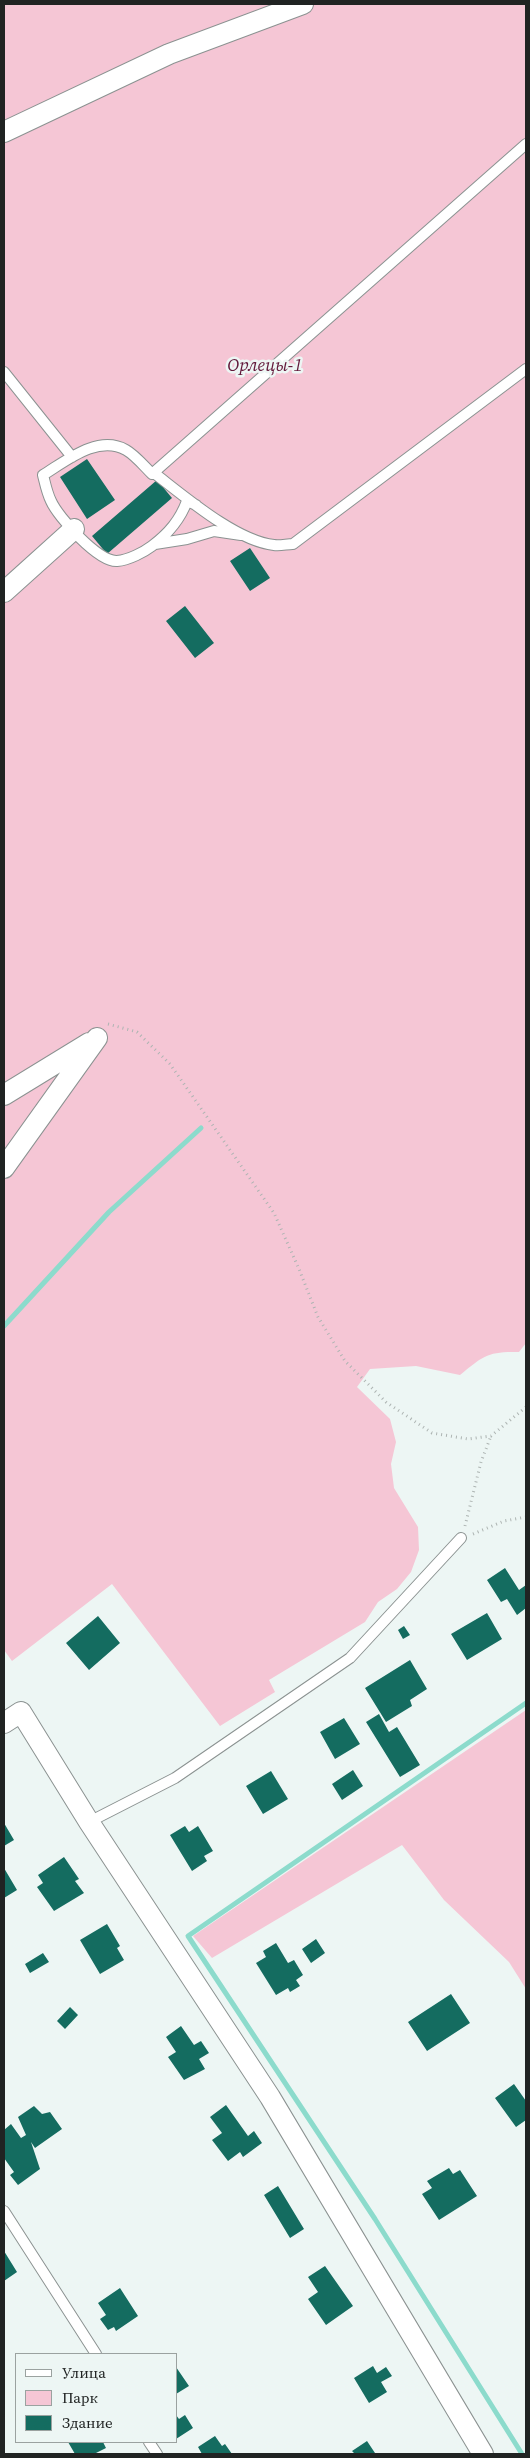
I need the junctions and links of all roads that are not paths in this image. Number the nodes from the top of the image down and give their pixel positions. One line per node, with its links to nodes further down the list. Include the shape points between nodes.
1 (303, 4): 2 (street, via 169,54)
2 (4, 132)
3 (526, 144): 7 (lane)
4 (526, 368): 10 (lane, via 293,544 273,545)
5 (4, 372): 6 (lane)
6 (72, 457): 7 (lane, via 89,448 109,444 126,450); 9 (lane, via 43,475 51,502)
7 (152, 474): 8 (lane)
8 (196, 505): 10 (lane); 11 (lane, via 187,501 181,517 166,536)
9 (74, 529): 11 (lane, via 88,546 104,557 118,561 143,552); 12 (street)
10 (250, 537): 11 (lane, via 214,531)
11 (154, 544)
12 (4, 592)
13 (4, 1095): 14 (street, via 97,1038)
14 (4, 1168)
15 (461, 1538): 17 (lane, via 350,1658 175,1778)
16 (4, 1723): 17 (street, via 21,1712)
17 (89, 1822): 22 (street, via 270,2097)
18 (4, 2211): 19 (lane)
19 (95, 2353)
20 (150, 2443): 21 (lane)
21 (157, 2454)
22 (482, 2454)

